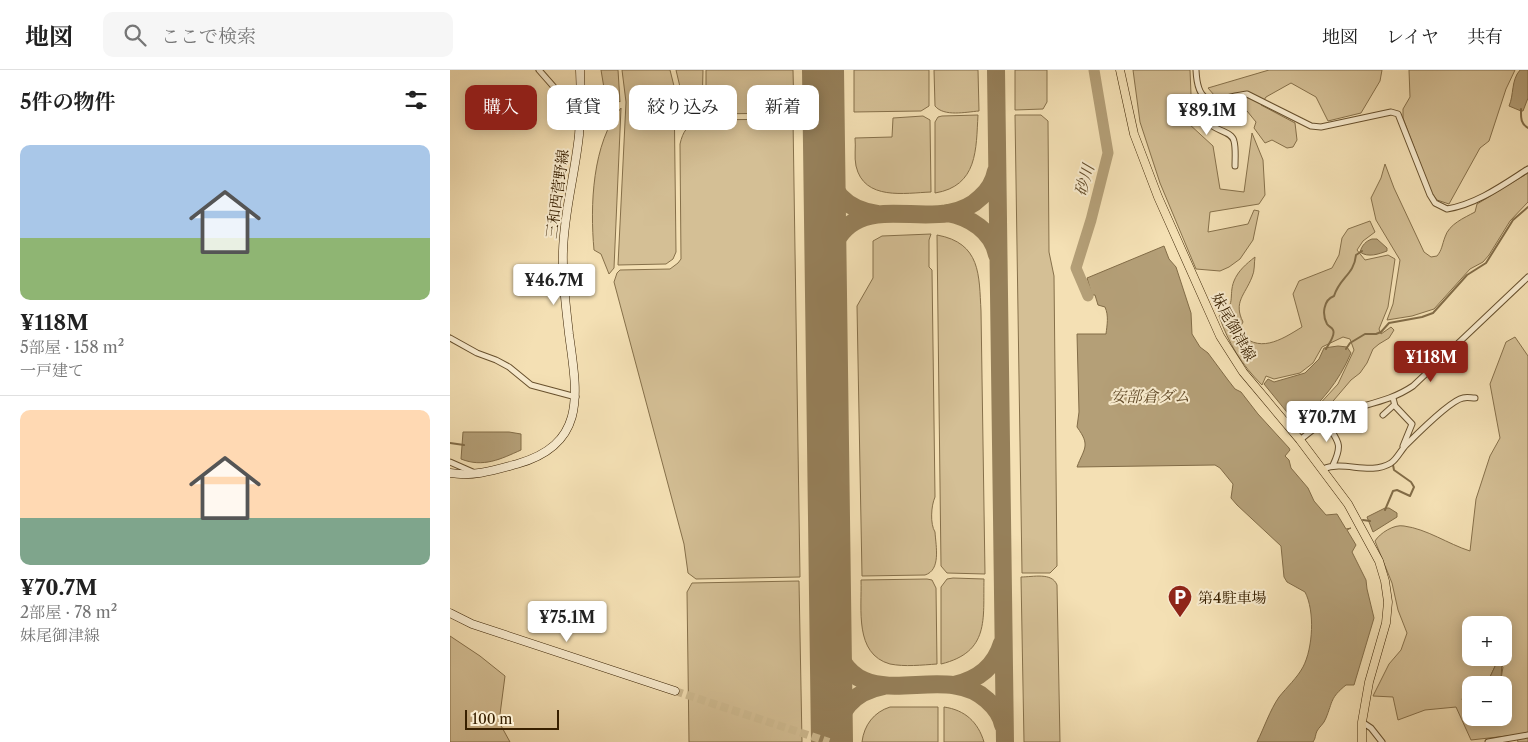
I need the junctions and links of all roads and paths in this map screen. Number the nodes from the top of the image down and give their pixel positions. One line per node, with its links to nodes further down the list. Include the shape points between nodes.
1 (539, 70): 5 (street)
2 (580, 70): 6 (main road, 三和西菅野線)
3 (1120, 70): 19 (main road, 妹尾御津線, via 1134,134 1208,312 1230,354)
4 (1196, 70): 7 (street, via 1201,92)
5 (552, 85)
6 (580, 85)
7 (1213, 100): 9 (street, via 1209,123 1234,140); 10 (street, via 1247,94 1304,123 1321,127 1394,112 1403,123 1430,195 1435,203 1447,209 1491,192)
8 (579, 130): 13 (main road, 三和西菅野線, via 563,251 563,280)
9 (1235, 166)
10 (1528, 168)
11 (1528, 277): 14 (street, via 1413,386)
12 (450, 338): 13 (street, via 496,360 531,385)
13 (576, 397): 25 (main road, 三和西菅野線, via 573,415 564,434 547,451 528,461)
14 (1393, 398): 16 (street); 18 (street)
15 (1475, 398): 20 (street, via 1462,398 1451,405 1413,437)
16 (1394, 405): 17 (street); 20 (street, via 1412,424)
17 (1383, 415)
18 (1325, 421): 19 (street); 22 (street, via 1339,444)
19 (1300, 440): 23 (main road, 妹尾御津線)
20 (1401, 452): 22 (street, via 1387,465 1368,469)
21 (450, 462): 25 (street)
22 (1333, 465): 23 (street)
23 (1323, 469): 28 (main road, 妹尾御津線, via 1348,504 1379,561 1385,582 1388,602 1386,623 1369,682)
24 (450, 474): 25 (main road, 三和西菅野線)
25 (479, 474)
26 (450, 613): 27 (main road, via 472,624)
27 (675, 691)
28 (1362, 722): 30 (main road, 妹尾御津線); 31 (street)
29 (1528, 735): 32 (street)
30 (1362, 742)
31 (1382, 742)
32 (1488, 742)

